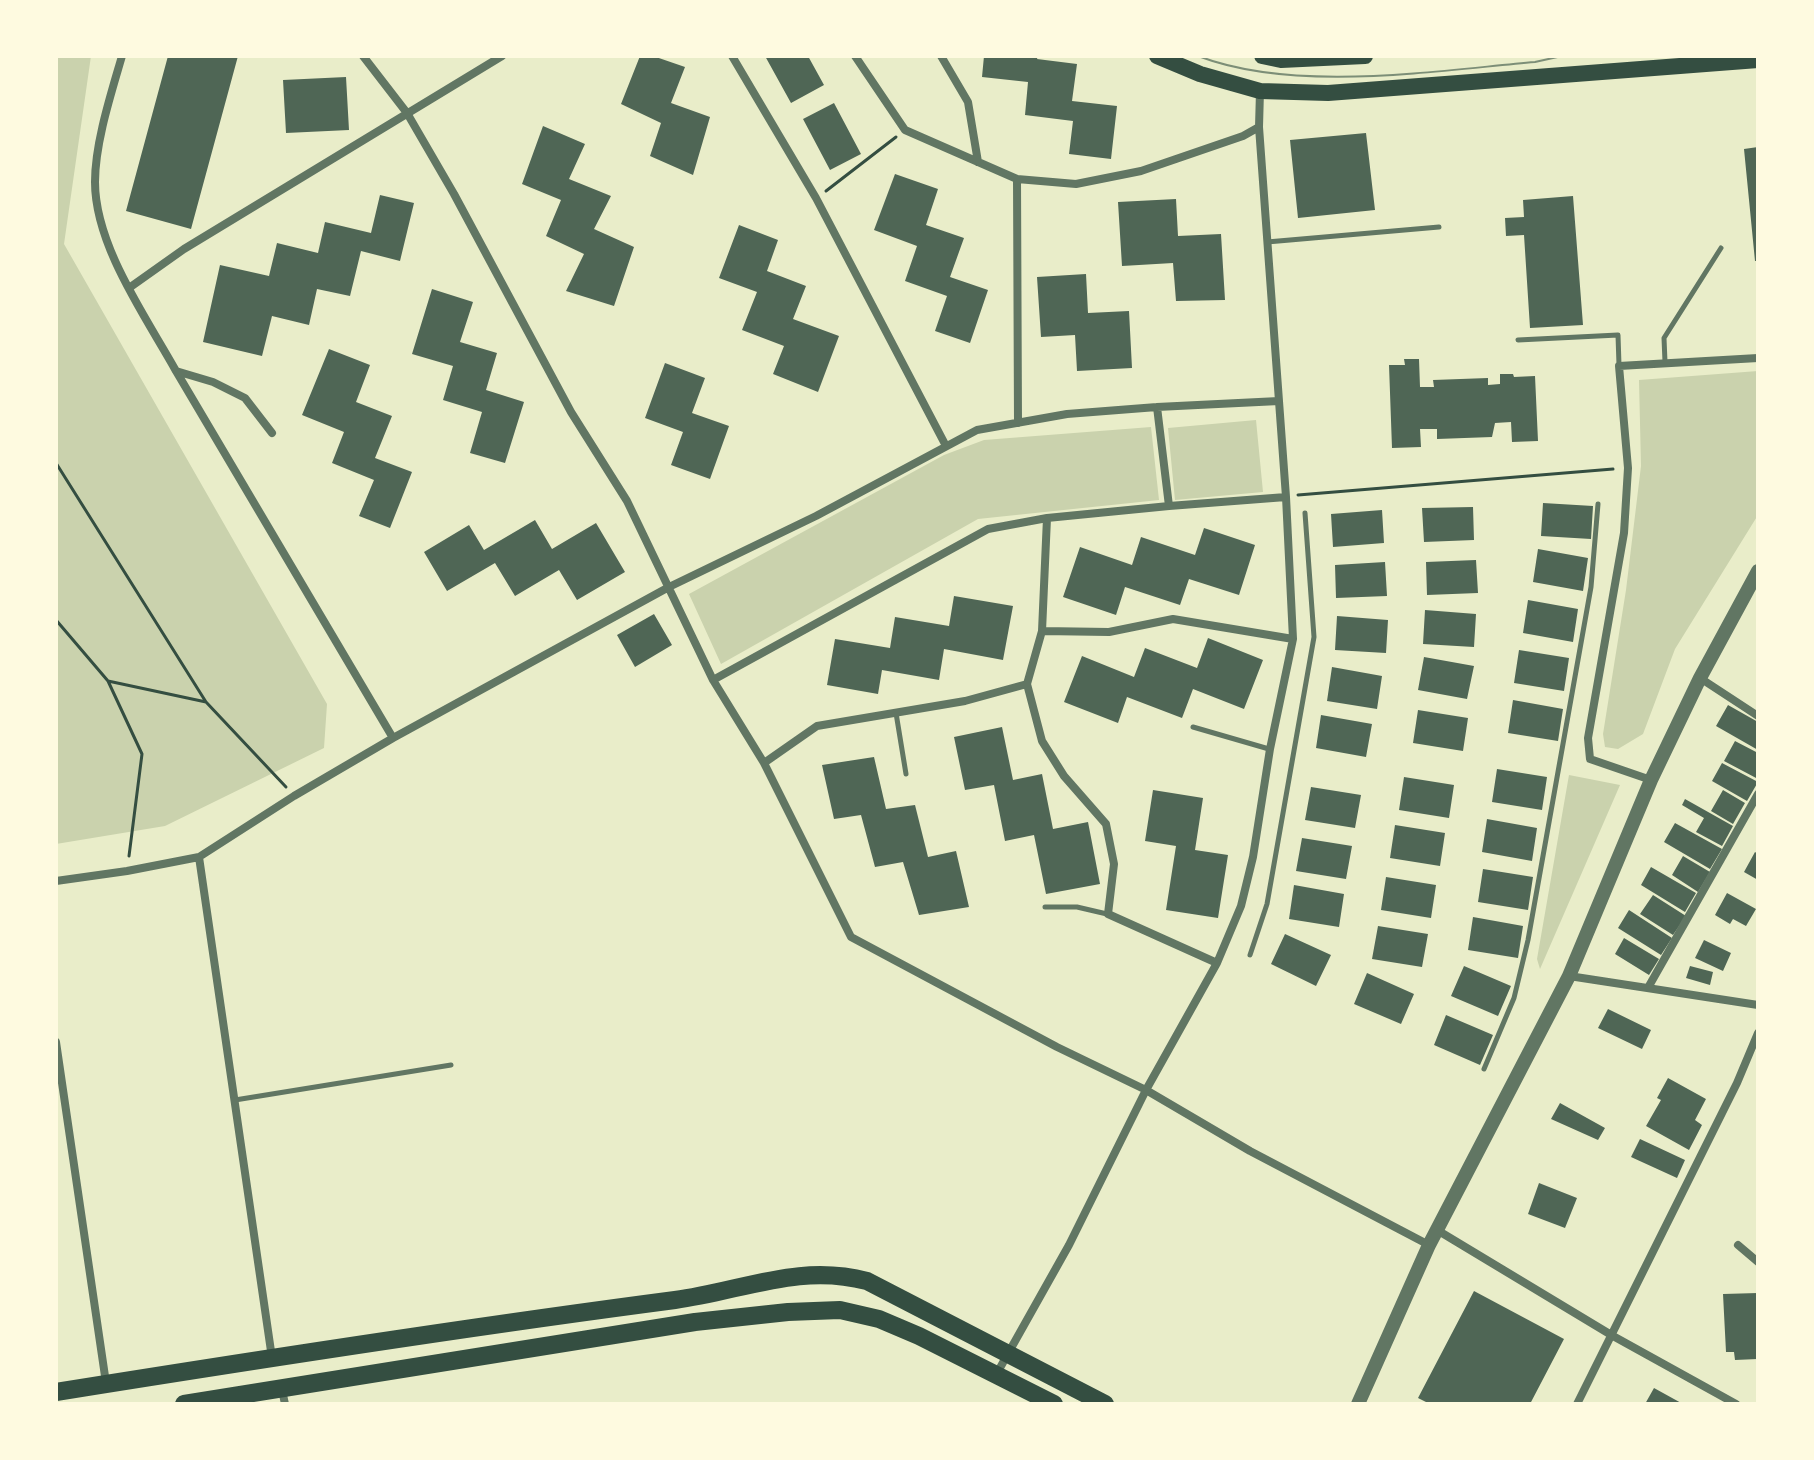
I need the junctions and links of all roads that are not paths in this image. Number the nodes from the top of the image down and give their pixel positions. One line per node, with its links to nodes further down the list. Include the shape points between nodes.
1 (122, 56): 20 (street, via 95,181 99,222)
2 (363, 56): 13 (street)
3 (502, 56): 13 (street)
4 (732, 56): 30 (street, via 816,198)
5 (855, 56): 15 (street, via 905,130)
6 (941, 56): 15 (street, via 968,102)
7 (1157, 56): 12 (main road)
8 (1262, 56): 9 (main road)
9 (1365, 56)
10 (1758, 60): 11 (main road)
11 (1613, 63): 12 (main road, via 1328,93)
12 (1260, 91): 14 (street)
13 (407, 113): 20 (street); 37 (street, via 571,412 627,501)
14 (1259, 127): 16 (street, via 1141,171 1076,184); 18 (street)
15 (978, 162): 16 (street)
16 (1017, 179): 28 (street)
17 (1439, 227): 18 (lane)
18 (1267, 242): 26 (street)
19 (1721, 248): 23 (lane, via 1664,338)
20 (129, 288): 25 (street)
21 (1518, 340): 24 (lane, via 1618,335)
22 (1758, 358): 23 (street)
23 (1665, 363): 24 (street)
24 (1619, 366): 50 (street, via 1628,468 1624,533 1588,738 1590,759)
25 (176, 371): 29 (street, via 245,398); 46 (street)
26 (1279, 401): 27 (street); 31 (street)
27 (1157, 407): 28 (street); 33 (street)
28 (1018, 423): 30 (street, via 977,430)
29 (272, 433)
30 (946, 446): 37 (street)
31 (1286, 497): 33 (street); 39 (street)
32 (1598, 504): 64 (lane, via 1591,587 1528,940 1514,998)
33 (1169, 506): 35 (street)
34 (1305, 513): 56 (lane, via 1314,637 1267,904)
35 (1047, 518): 38 (street); 41 (street, via 988,529)
36 (1758, 571): 40 (street)
37 (669, 587): 41 (street); 46 (street)
38 (1042, 631): 39 (street, via 1109,632 1173,619); 42 (street)
39 (1293, 639): 47 (street)
40 (1700, 678): 44 (street); 50 (street)
41 (713, 680): 48 (street)
42 (1027, 684): 43 (street); 55 (street, via 1042,741 1106,824 1114,864)
43 (896, 713): 48 (street, via 817,726); 49 (lane)
44 (1758, 716)
45 (1193, 727): 47 (lane)
46 (393, 738): 52 (street)
47 (1270, 749): 57 (street, via 1241,906)
48 (764, 763): 65 (street, via 851,937)
49 (906, 774)
50 (1651, 780): 58 (street)
51 (1758, 794): 59 (street)
52 (199, 857): 53 (street); 66 (street)
53 (56, 881)
54 (1045, 907): 55 (lane)
55 (1108, 914): 57 (street)
56 (1250, 955)
57 (1217, 963): 65 (street)
58 (1569, 976): 59 (street); 67 (street)
59 (1649, 986): 60 (street)
60 (1758, 1005)
61 (1758, 1033): 71 (street)
62 (56, 1042): 75 (street)
63 (451, 1065): 66 (lane)
64 (1484, 1069)
65 (1146, 1090): 68 (street); 72 (street)
66 (234, 1100): 73 (street)
67 (1437, 1230): 68 (street); 71 (street)
68 (1429, 1245): 81 (street)
69 (1738, 1245): 70 (street)
70 (1758, 1262)
71 (1613, 1336): 82 (street); 83 (street)
72 (1008, 1356): 73 (main road, via 867,1281 839,1274 787,1277 695,1297); 74 (street); 80 (main road)
73 (272, 1359): 75 (main road)
74 (996, 1375): 77 (main road, via 879,1319 840,1310 695,1322); 79 (main road)
75 (106, 1384): 76 (main road)
76 (56, 1392)
77 (283, 1397): 78 (main road)
78 (184, 1404)
79 (1054, 1404)
80 (1105, 1404)
81 (1358, 1404)
82 (1577, 1404)
83 (1736, 1404)

